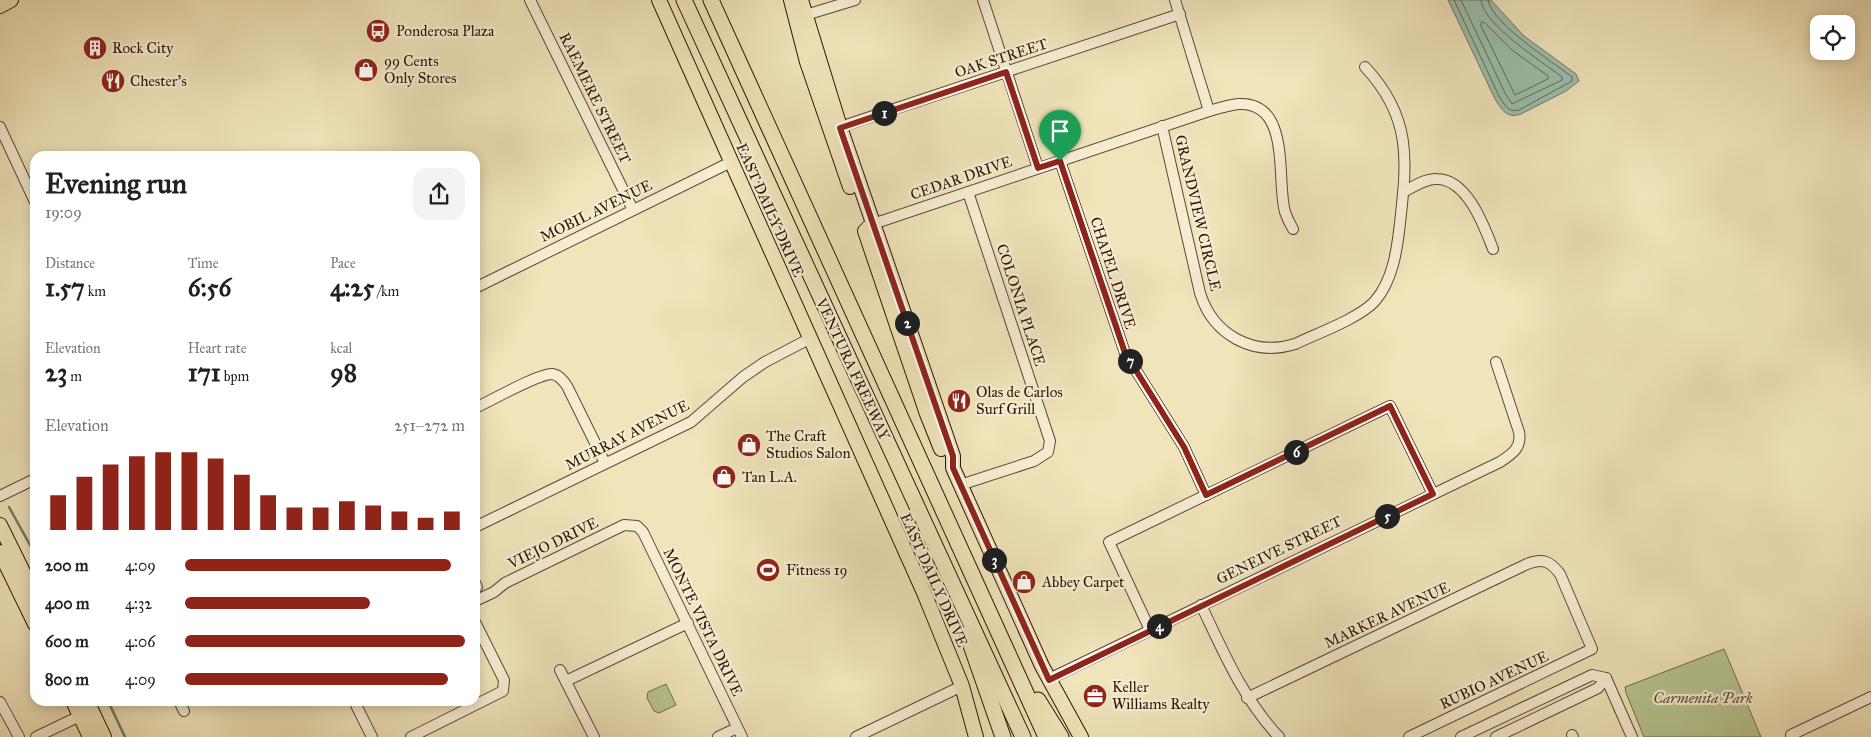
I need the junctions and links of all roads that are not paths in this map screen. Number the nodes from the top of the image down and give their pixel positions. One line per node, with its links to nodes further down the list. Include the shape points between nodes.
1 (12, 0): 11 (main road)
2 (530, 0): 26 (street, RAEMERE STREET)
3 (659, 0): 21 (main road, EAST DAILY DRIVE)
4 (684, 0): 45 (highway, VENTURA FREEWAY)
5 (711, 0): 53 (highway, VENTURA FREEWAY)
6 (792, 0): 13 (main road)
7 (801, 0): 13 (main road)
8 (855, 0): 13 (street)
9 (983, 0): 15 (street)
10 (1175, 0): 12 (street)
11 (0, 6)
12 (1180, 14): 15 (street, OAK STREET); 16 (street)
13 (801, 17): 19 (main road)
14 (1365, 67): 24 (street, GRANDVIEW CIRCLE, via 1388,95 1398,119 1405,150)
15 (1006, 72): 19 (street, OAK STREET); 22 (street)
16 (1209, 110): 17 (street, CEDAR DRIVE); 28 (street, CEDAR DRIVE, via 1240,104 1259,109 1268,117 1277,136 1285,211)
17 (1162, 126): 20 (street, CEDAR DRIVE); 24 (street, GRANDVIEW CIRCLE, via 1202,301 1219,327 1251,346 1274,349 1295,344 1362,312 1374,301 1395,260)
18 (0, 128): 23 (street)
19 (835, 129): 27 (main road)
20 (1060, 161): 22 (street, CEDAR DRIVE); 38 (street, CHAPEL DRIVE, via 1122,346 1184,447)
21 (731, 162): 26 (street, MOBIL AVENUE); 31 (main road, EAST DAILY DRIVE)
22 (1038, 168): 25 (street, CEDAR DRIVE)
23 (30, 191)
24 (1405, 191): 29 (street, via 1435,178 1451,183 1470,201)
25 (968, 192): 27 (street, CEDAR DRIVE); 36 (street, COLONIA PLACE, via 1050,441 1048,452 1034,461)
26 (633, 210): 30 (street, MOBIL AVENUE)
27 (868, 225): 36 (main road, via 953,456 953,468)
28 (1293, 229)
29 (1494, 249)
30 (480, 286)
31 (809, 340): 34 (street, MURRAY AVENUE, via 743,377 691,422); 58 (main road, EAST DAILY DRIVE, via 925,595)
32 (1496, 362): 37 (street, GENEIVE STREET, via 1519,432 1519,444 1515,452 1500,462)
33 (480, 406): 34 (street, via 542,376 559,376)
34 (605, 463): 42 (street, MURRAY AVENUE)
35 (30, 481): 39 (street)
36 (960, 485): 56 (main road)
37 (1433, 494): 38 (street, via 1390,406); 48 (street, GENEIVE STREET)
38 (1206, 495): 51 (street, via 1109,542)
39 (0, 496)
40 (633, 524): 47 (street, VIEJO DRIVE, via 624,524 505,583); 50 (street, MONTE VISTA DRIVE, via 643,532)
41 (0, 525): 46 (main road)
42 (480, 525)
43 (0, 552): 49 (main road)
44 (1540, 560): 60 (street, MARKER AVENUE); 86 (street, RUBIO AVENUE, via 1552,565 1560,574 1592,649)
45 (951, 582): 80 (highway); 81 (highway, VENTURA FREEWAY)
46 (30, 586)
47 (480, 599)
48 (1201, 605): 51 (street, GENEIVE STREET); 60 (street)
49 (30, 614)
50 (688, 623): 57 (street); 68 (street, MONTE VISTA DRIVE)
51 (1150, 630): 56 (street, GENEIVE STREET)
52 (480, 632): 62 (street, via 504,680 503,691)
53 (1004, 644): 82 (highway, VENTURA FREEWAY); 83 (highway)
54 (560, 670): 57 (street)
55 (1606, 678): 87 (street, via 1592,675); 88 (street, via 1598,688); 89 (street)
56 (1049, 680): 84 (main road)
57 (566, 681): 76 (street)
58 (962, 686): 78 (street); 79 (main road, EAST DAILY DRIVE)
59 (1871, 697): 69 (street)
60 (1247, 698): 85 (street)
61 (0, 702): 71 (street)
62 (480, 702)
63 (75, 706): 67 (main road)
64 (89, 706): 74 (main road)
65 (356, 706): 70 (street)
66 (473, 706): 75 (street)
67 (80, 716): 72 (street); 73 (main road)
68 (740, 732): 77 (street)
69 (1791, 735)
70 (368, 736)
71 (19, 737)
72 (36, 737)
73 (90, 737)
74 (104, 737)
75 (411, 737)
76 (594, 737)
77 (718, 737)
78 (856, 737)
79 (976, 737)
80 (1003, 737)
81 (1023, 737)
82 (1046, 737)
83 (1061, 737)
84 (1081, 737)
85 (1279, 737)
86 (1409, 737)
87 (1461, 737)
88 (1496, 737)
89 (1632, 737)

